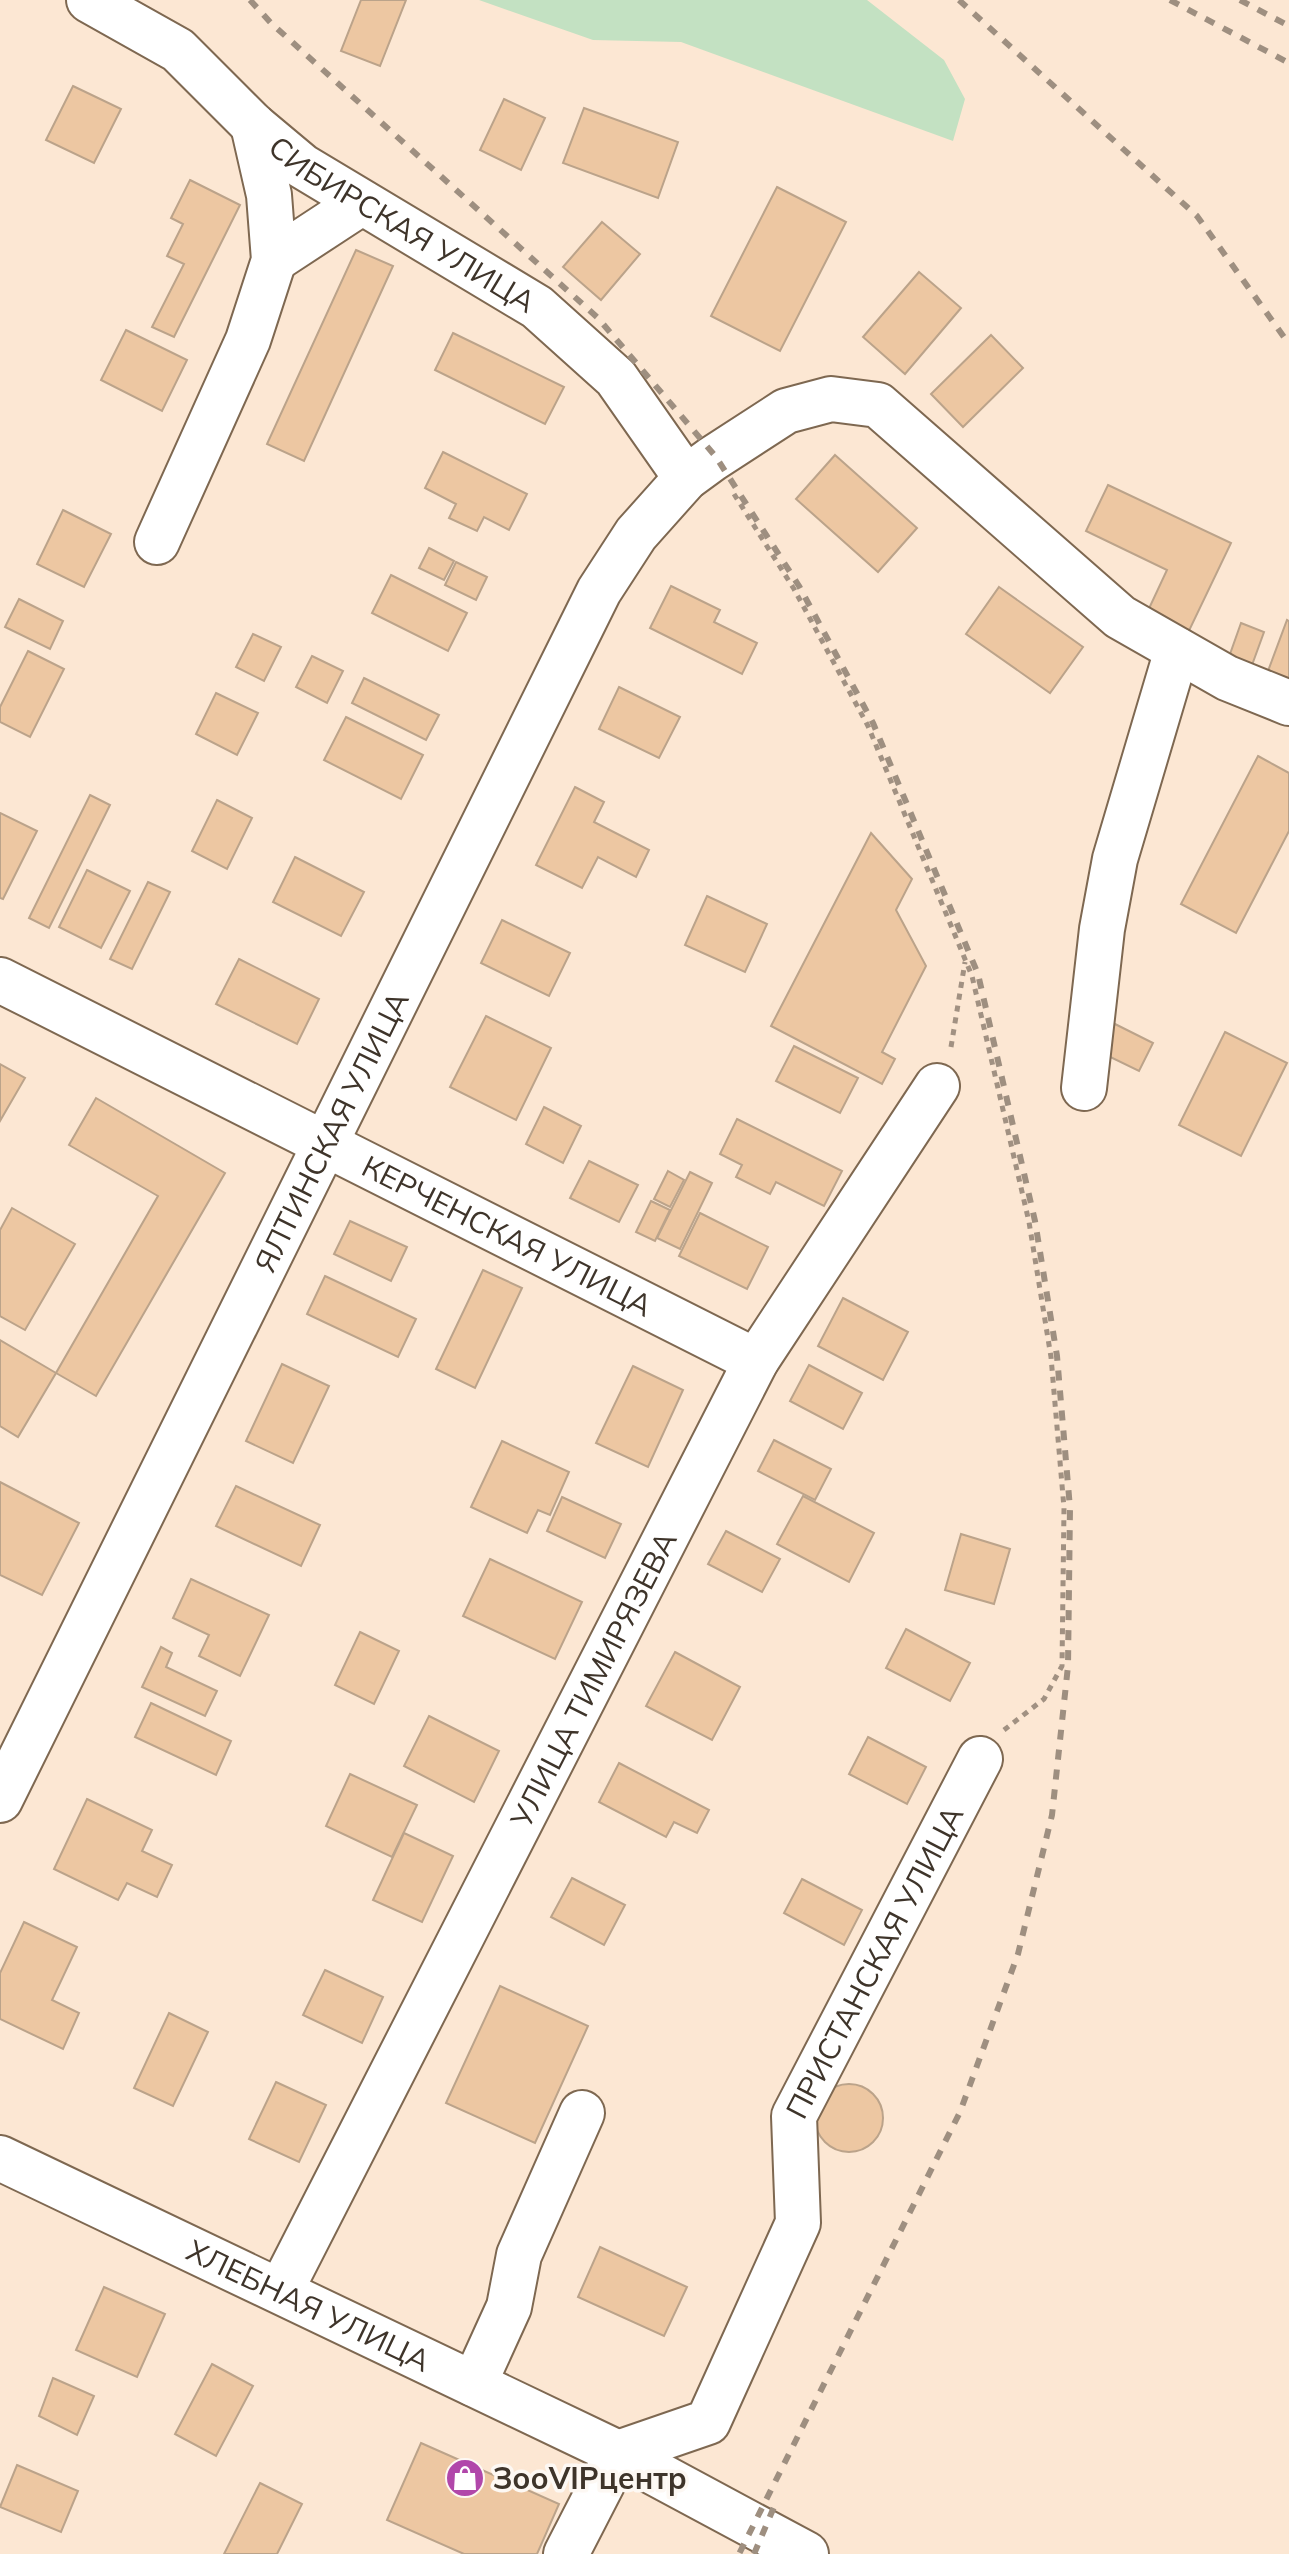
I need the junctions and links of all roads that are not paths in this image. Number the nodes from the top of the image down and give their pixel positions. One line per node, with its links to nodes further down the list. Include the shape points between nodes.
1 (89, 0): 2 (street, СИБИРСКАЯ УЛИЦА, via 178,50)
2 (253, 125): 3 (street, СИБИРСКАЯ УЛИЦА, via 302,166); 4 (street, via 269,195)
3 (361, 203): 4 (street); 5 (street, СИБИРСКАЯ УЛИЦА, via 537,307 616,378)
4 (274, 260): 6 (street, via 248,340)
5 (686, 478): 7 (street, ЯЛТИНСКАЯ УЛИЦА, via 786,411 831,399 878,405 1120,617); 12 (street, ЯЛТИНСКАЯ УЛИЦА, via 636,534 599,591)
6 (157, 542)
7 (1177, 650): 8 (street, ЯЛТИНСКАЯ УЛИЦА); 11 (street, via 1115,859)
8 (1289, 703)
9 (0, 980): 12 (street, КЕРЧЕНСКАЯ УЛИЦА)
10 (937, 1086): 13 (street, УЛИЦА ТИМИРЯЗЕВА)
11 (1084, 1088)
12 (323, 1144): 13 (street, КЕРЧЕНСКАЯ УЛИЦА); 15 (street, ЯЛТИНСКАЯ УЛИЦА)
13 (756, 1361): 18 (street, УЛИЦА ТИМИРЯЗЕВА)
14 (980, 1759): 20 (street, ПРИСТАНСКАЯ УЛИЦА, via 794,2116 798,2223 708,2422)
15 (0, 1800)
16 (582, 2113): 19 (street, via 519,2255 509,2307)
17 (0, 2158): 18 (street, ХЛЕБНАЯ УЛИЦА)
18 (281, 2290): 19 (street, ХЛЕБНАЯ УЛИЦА)
19 (474, 2384): 20 (street, ХЛЕБНАЯ УЛИЦА)
20 (618, 2453): 21 (street); 22 (street, ХЛЕБНАЯ УЛИЦА)
21 (566, 2554)
22 (806, 2554)

